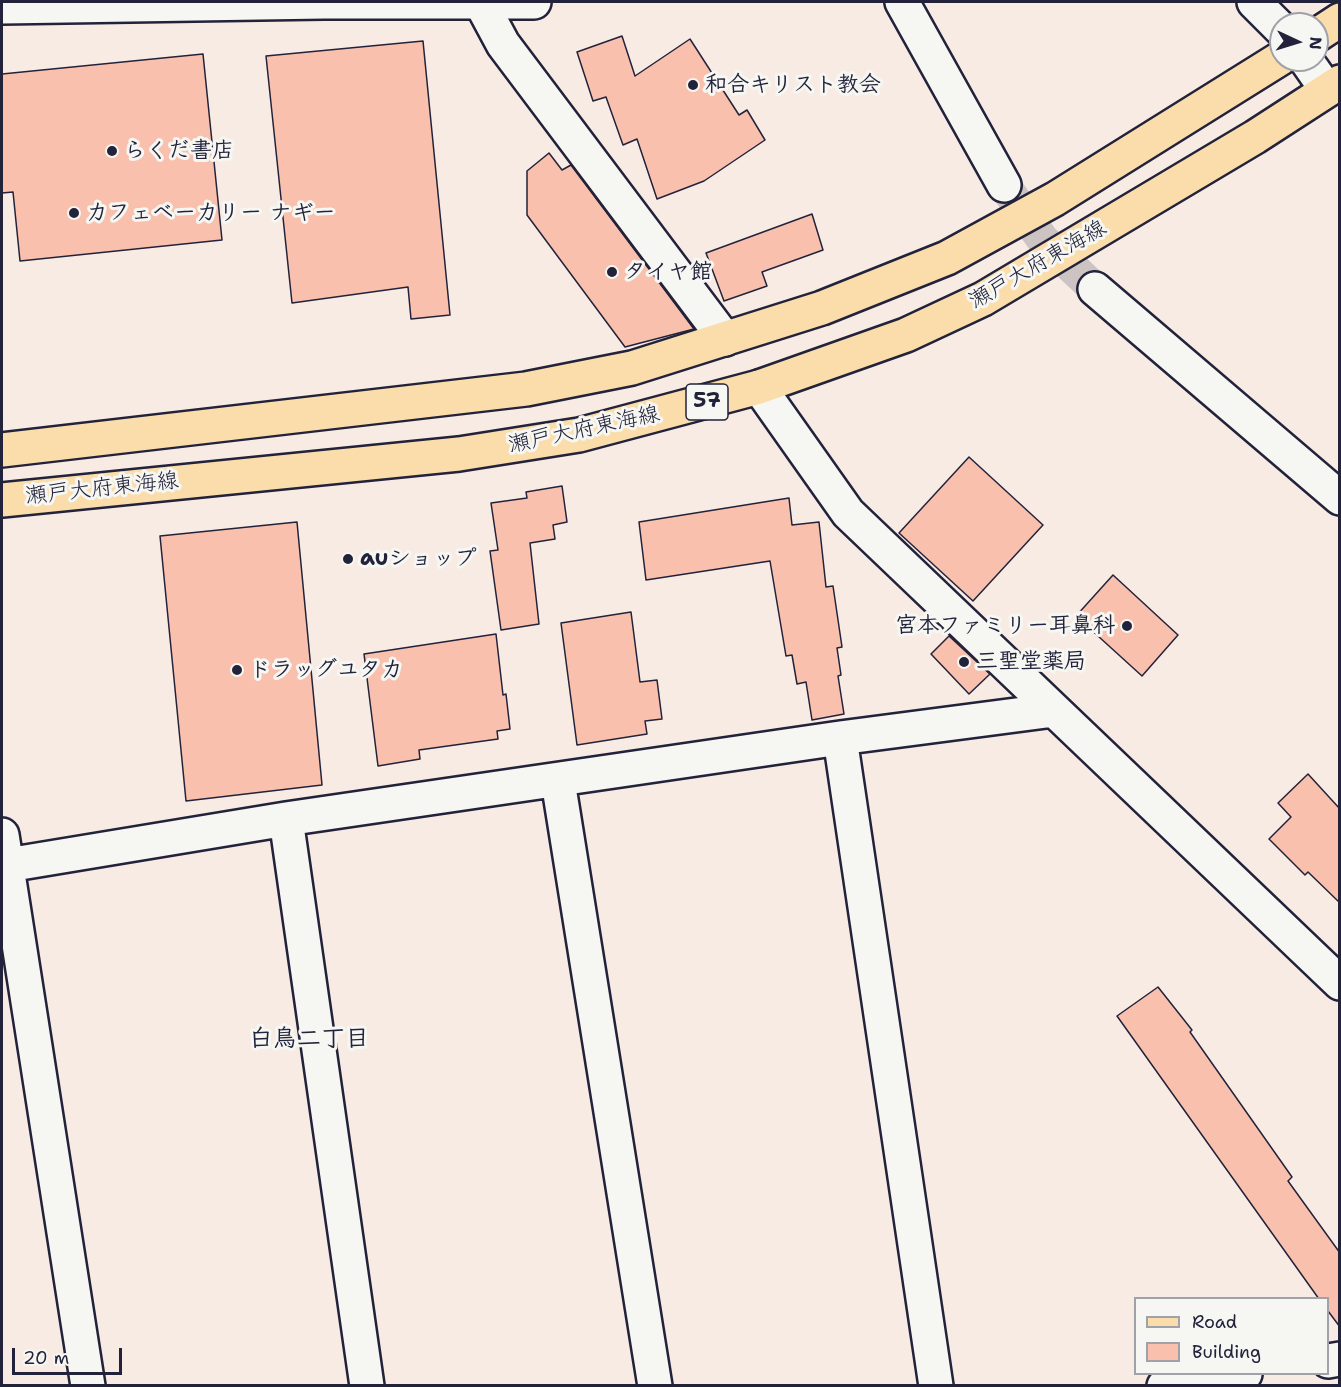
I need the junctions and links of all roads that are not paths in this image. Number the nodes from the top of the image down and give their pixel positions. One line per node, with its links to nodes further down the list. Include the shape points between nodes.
1 (534, 2): 4 (street)
2 (902, 2): 10 (street)
3 (1254, 2): 6 (street)
4 (481, 3): 5 (street); 12 (street, via 503,44)
5 (2, 7)
6 (1269, 17)
7 (1269, 65): 12 (main road, 57, via 1055,199 947,258 822,308)
8 (1318, 72): 9 (street)
9 (1333, 86): 13 (main road, 瀬戸大府東海線 / 57, via 983,299 906,334)
10 (1004, 185)
11 (1095, 289): 15 (street)
12 (725, 339): 14 (main road, 57, via 632,368 526,389)
13 (759, 387): 16 (main road, 瀬戸大府東海線 / 57, via 579,435 459,454); 17 (street, via 848,513)
14 (2, 450)
15 (1340, 498)
16 (2, 500)
17 (1054, 710): 18 (street); 22 (street)
18 (840, 738): 19 (street); 27 (street)
19 (558, 781): 20 (street); 26 (street)
20 (286, 819): 21 (street); 25 (street)
21 (3, 856): 24 (street)
22 (1340, 983)
23 (1238, 1375): 28 (street)
24 (88, 1386)
25 (367, 1386)
26 (655, 1386)
27 (936, 1386)
28 (1164, 1386)

